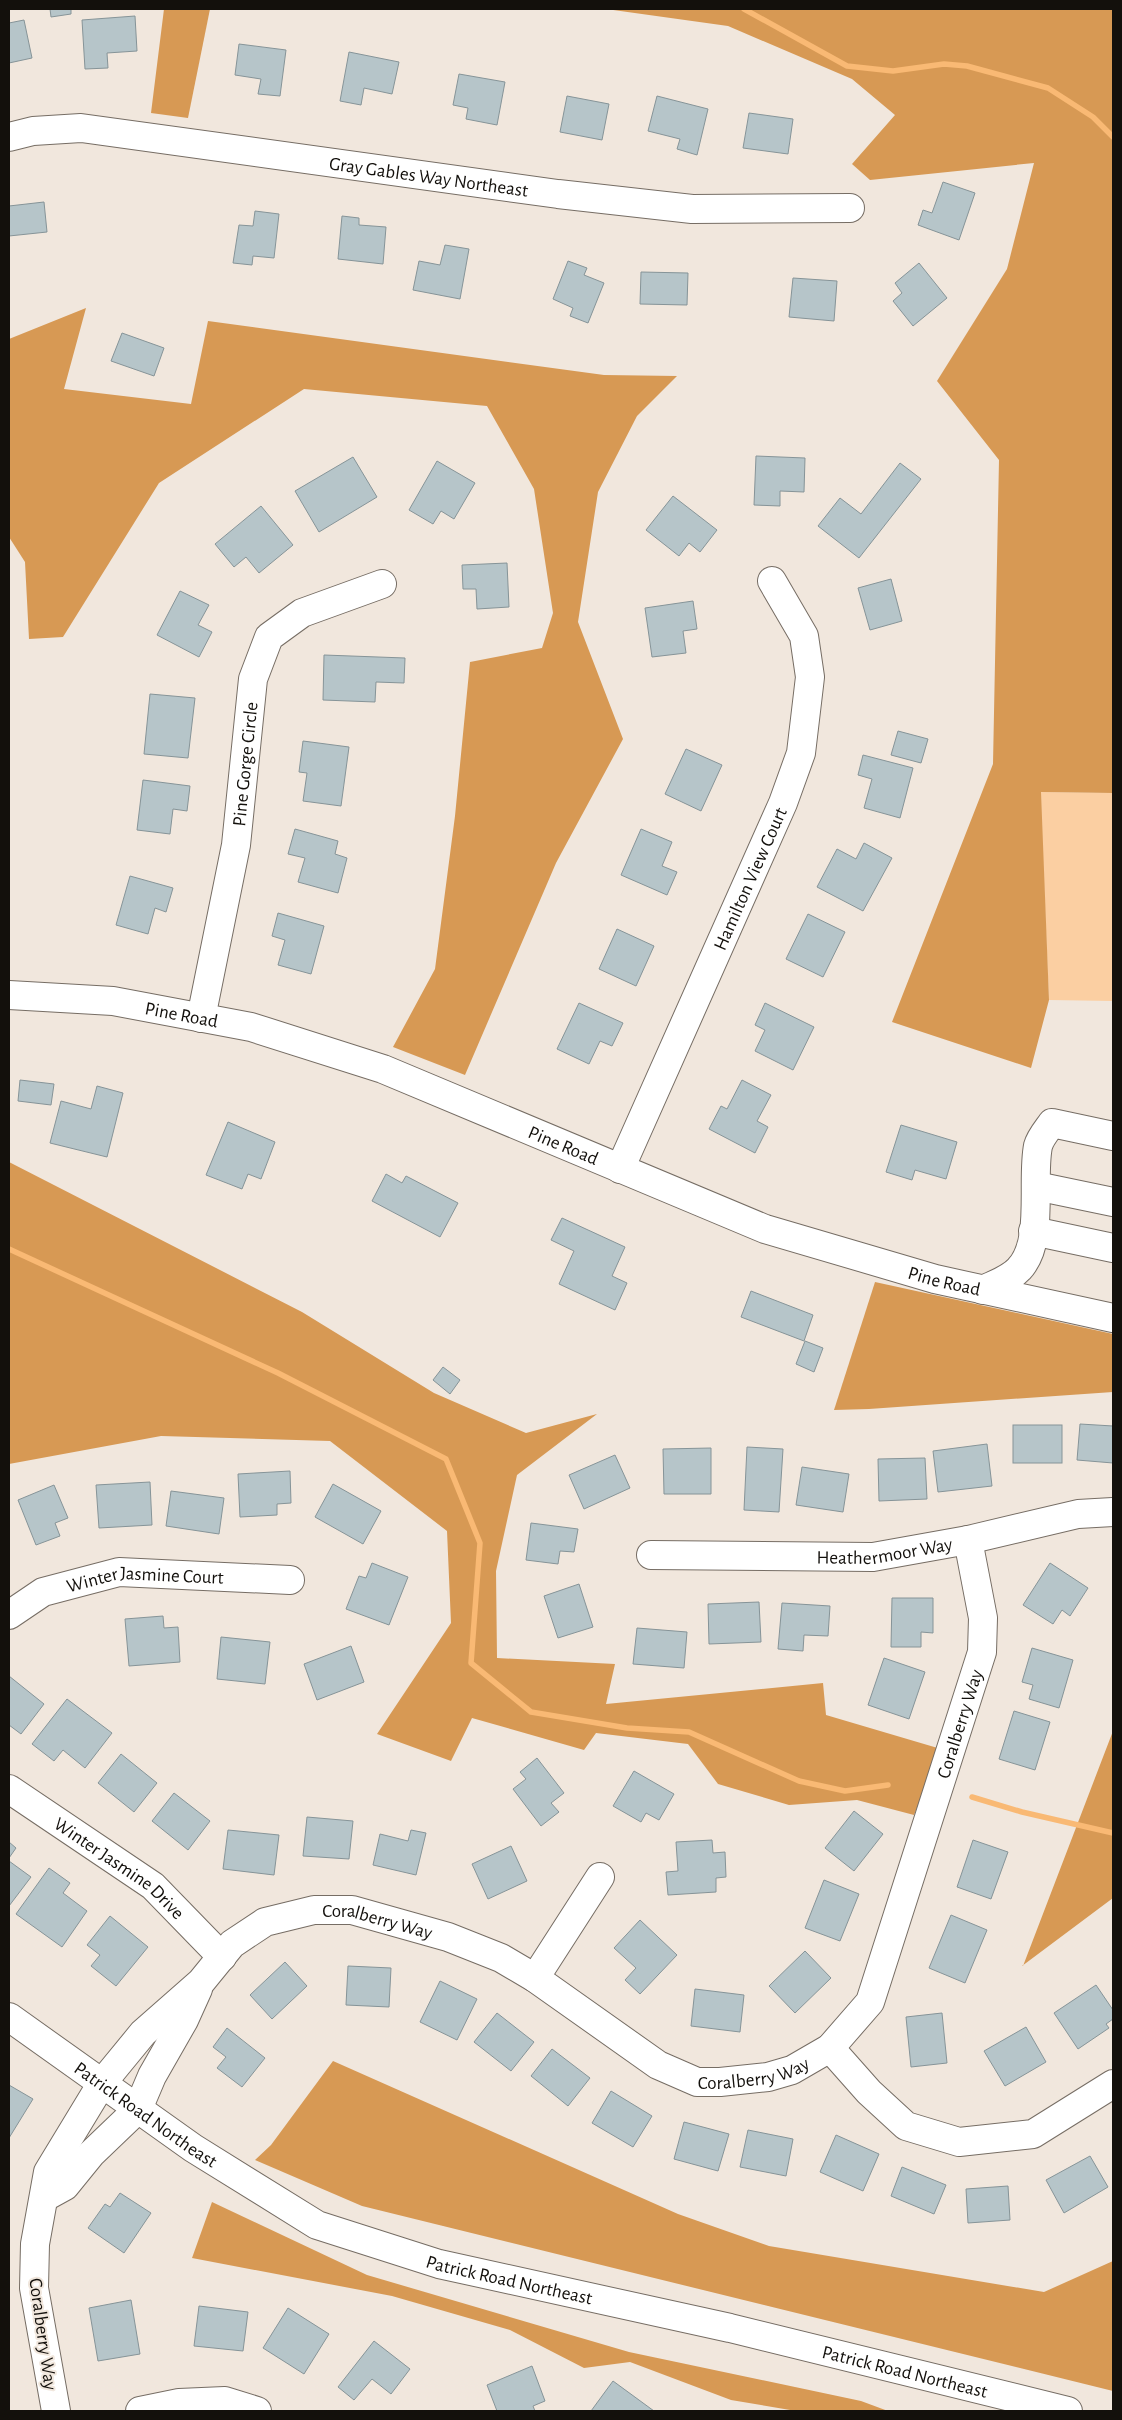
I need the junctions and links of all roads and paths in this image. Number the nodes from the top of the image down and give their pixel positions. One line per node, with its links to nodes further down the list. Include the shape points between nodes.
1 (9, 136): 2 (street, Gray Gables Way Northeast, via 81,128 558,194 692,209)
2 (850, 208)
3 (772, 581): 8 (street, Hamilton View Court, via 804,636 810,677 801,753 783,803)
4 (382, 584): 6 (street, Pine Gorge Circle, via 302,613 269,637 252,679 236,844)
5 (9, 996): 6 (street, Pine Road, via 113,1001)
6 (201, 1018): 8 (street, Pine Road, via 250,1027 383,1069)
7 (1113, 1136): 9 (street, via 1052,1123 1038,1144)
8 (620, 1169): 13 (street, Pine Road, via 766,1229)
9 (1036, 1186): 10 (street); 11 (street)
10 (1113, 1202)
11 (1033, 1231): 12 (street); 13 (street, via 1027,1259 1018,1270)
12 (1113, 1248)
13 (983, 1290): 14 (street, Pine Road)
14 (1113, 1318)
15 (1113, 1512): 16 (street, Heathermoor Way, via 1078,1514)
16 (968, 1540): 17 (street, Heathermoor Way, via 873,1557); 26 (street, Coralberry Way, via 983,1618 982,1652 870,2002)
17 (650, 1555)
18 (290, 1580): 19 (street, Winter Jasmine Court, via 119,1572 43,1592)
19 (9, 1615)
20 (9, 1790): 22 (street, Winter Jasmine Drive, via 153,1886)
21 (600, 1877): 23 (street)
22 (222, 1957): 23 (street, Coralberry Way, via 232,1944 265,1922 314,1910 352,1910 448,1937 501,1958); 24 (street, Coralberry Way)
23 (535, 1978): 26 (street, Coralberry Way, via 658,2065 697,2082 768,2077 792,2070)
24 (201, 1982): 27 (street, Coralberry Way, via 143,2033); 29 (street, Coralberry Way)
25 (9, 2017): 27 (street, Patrick Road Northeast)
26 (830, 2048): 28 (street, via 869,2092 906,2126 959,2142 1032,2134)
27 (102, 2083): 29 (street, Patrick Road Northeast); 30 (street, Coralberry Way, via 48,2172)
28 (1113, 2084)
29 (138, 2109): 30 (street, Coralberry Way, via 91,2154 65,2186); 34 (street, Patrick Road Northeast, via 193,2148 317,2225 439,2264 730,2328)
30 (45, 2197): 31 (street, Coralberry Way, via 35,2244 34,2288)
31 (56, 2411)
32 (140, 2411): 33 (street, via 179,2403 225,2401)
33 (257, 2411)
34 (1068, 2411)

